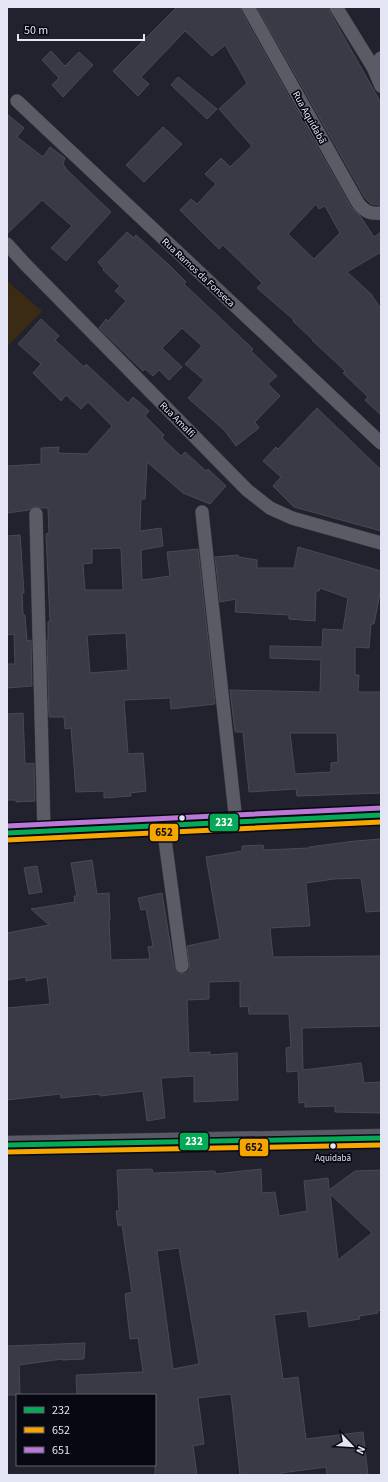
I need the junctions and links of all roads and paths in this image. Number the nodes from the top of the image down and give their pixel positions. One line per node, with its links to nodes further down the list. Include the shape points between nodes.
1 (248, 7): 6 (street, Rua Aquidabã, via 358,203 367,212)
2 (336, 7): 3 (street)
3 (377, 63): 4 (street)
4 (381, 86)
5 (17, 101): 8 (street, Rua Ramos da Fonseca)
6 (381, 213)
7 (7, 244): 11 (street, Rua Amalfi, via 247,490 270,508 292,518)
8 (381, 443)
9 (202, 512): 13 (street)
10 (36, 514): 15 (street)
11 (381, 542)
12 (381, 815): 13 (street)
13 (236, 822): 14 (street)
14 (164, 825): 15 (street); 17 (street)
15 (44, 832): 16 (street)
16 (7, 833)
17 (182, 966)
18 (381, 1138): 19 (street)
19 (7, 1145)

